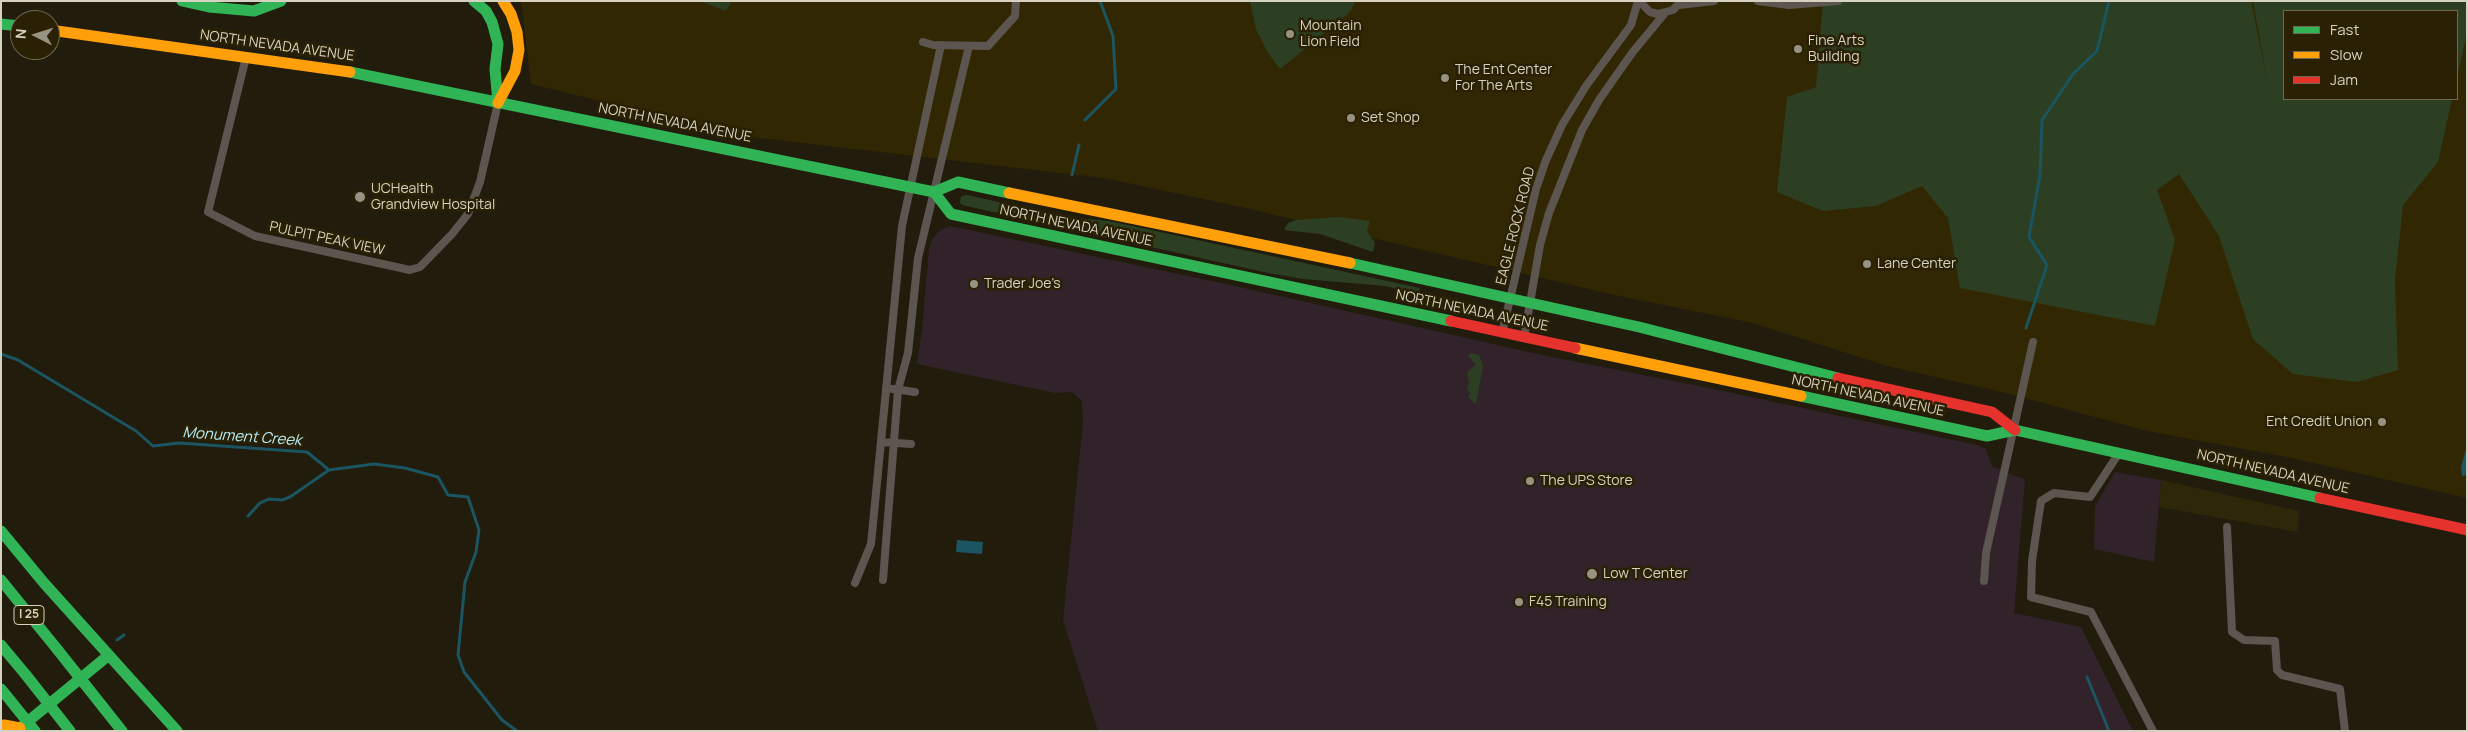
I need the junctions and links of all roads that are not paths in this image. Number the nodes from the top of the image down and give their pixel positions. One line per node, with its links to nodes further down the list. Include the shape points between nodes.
1 (182, 1): 2 (main road, NORTH NEVADA AVENUE, via 254,11)
2 (281, 1)
3 (474, 1): 17 (main road, via 486,11 498,44 495,69)
4 (503, 1): 17 (main road, via 514,23 519,50 516,71)
5 (1016, 1): 15 (street, via 1016,16 988,46)
6 (1638, 1): 11 (street, EAGLE ROCK ROAD, via 1650,12); 20 (street, EAGLE ROCK ROAD, via 1631,26 1586,86 1562,125 1546,160 1536,189)
7 (1714, 1): 10 (street)
8 (1758, 1): 9 (street, via 1789,5)
9 (1838, 1)
10 (1680, 3): 11 (street, EAGLE ROCK ROAD)
11 (1666, 13): 21 (street, EAGLE ROCK ROAD, via 1632,53 1582,130 1549,213)
12 (60, 31): 16 (main road, NORTH NEVADA AVENUE)
13 (923, 42): 14 (street)
14 (941, 46): 15 (street); 18 (street)
15 (969, 46): 19 (street)
16 (246, 57): 17 (main road, NORTH NEVADA AVENUE, via 360,73); 17 (street, PULPIT PEAK VIEW, via 208,212 255,236 410,270 420,267 468,214 480,182)
17 (498, 103): 18 (main road, NORTH NEVADA AVENUE)
18 (910, 186): 19 (main road, NORTH NEVADA AVENUE); 25 (street, via 902,226)
19 (934, 192): 20 (main road, NORTH NEVADA AVENUE, via 958,182 1241,239); 22 (main road, NORTH NEVADA AVENUE, via 951,214); 26 (street, via 918,258 908,353)
20 (1511, 299): 21 (main road, NORTH NEVADA AVENUE); 22 (street, EAGLE ROCK ROAD)
21 (1531, 302): 23 (street, EAGLE ROCK ROAD); 28 (main road, NORTH NEVADA AVENUE, via 1792,368 1992,412)
22 (1502, 333): 23 (main road, NORTH NEVADA AVENUE)
23 (1524, 338): 28 (main road, NORTH NEVADA AVENUE, via 1987,436)
24 (2033, 342): 28 (street)
25 (886, 388): 26 (street); 29 (street)
26 (898, 390): 27 (street); 30 (street)
27 (915, 392)
28 (2014, 430): 32 (main road, NORTH NEVADA AVENUE); 38 (street, via 1986,553)
29 (881, 442): 30 (street); 39 (street, via 872,544)
30 (894, 443): 31 (street); 37 (street)
31 (911, 444)
32 (2119, 453): 34 (main road, NORTH NEVADA AVENUE); 48 (street, via 2090,497 2054,493 2041,501 2032,561 2031,597 2091,612)
33 (2227, 527): 49 (street, via 2232,632 2244,640 2275,641 2277,670 2282,675 2340,689)
34 (2467, 530)
35 (1, 531): 41 (main road)
36 (1, 580): 46 (main road, I 25, bridge)
37 (883, 580)
38 (1984, 581)
39 (855, 583)
40 (1, 645): 45 (main road, bridge)
41 (109, 655): 44 (main road); 47 (main road)
42 (1, 689): 44 (main road)
43 (1, 727): 44 (main road)
44 (26, 728)
45 (70, 731)
46 (122, 731)
47 (177, 731)
48 (2153, 731)
49 (2345, 731)

